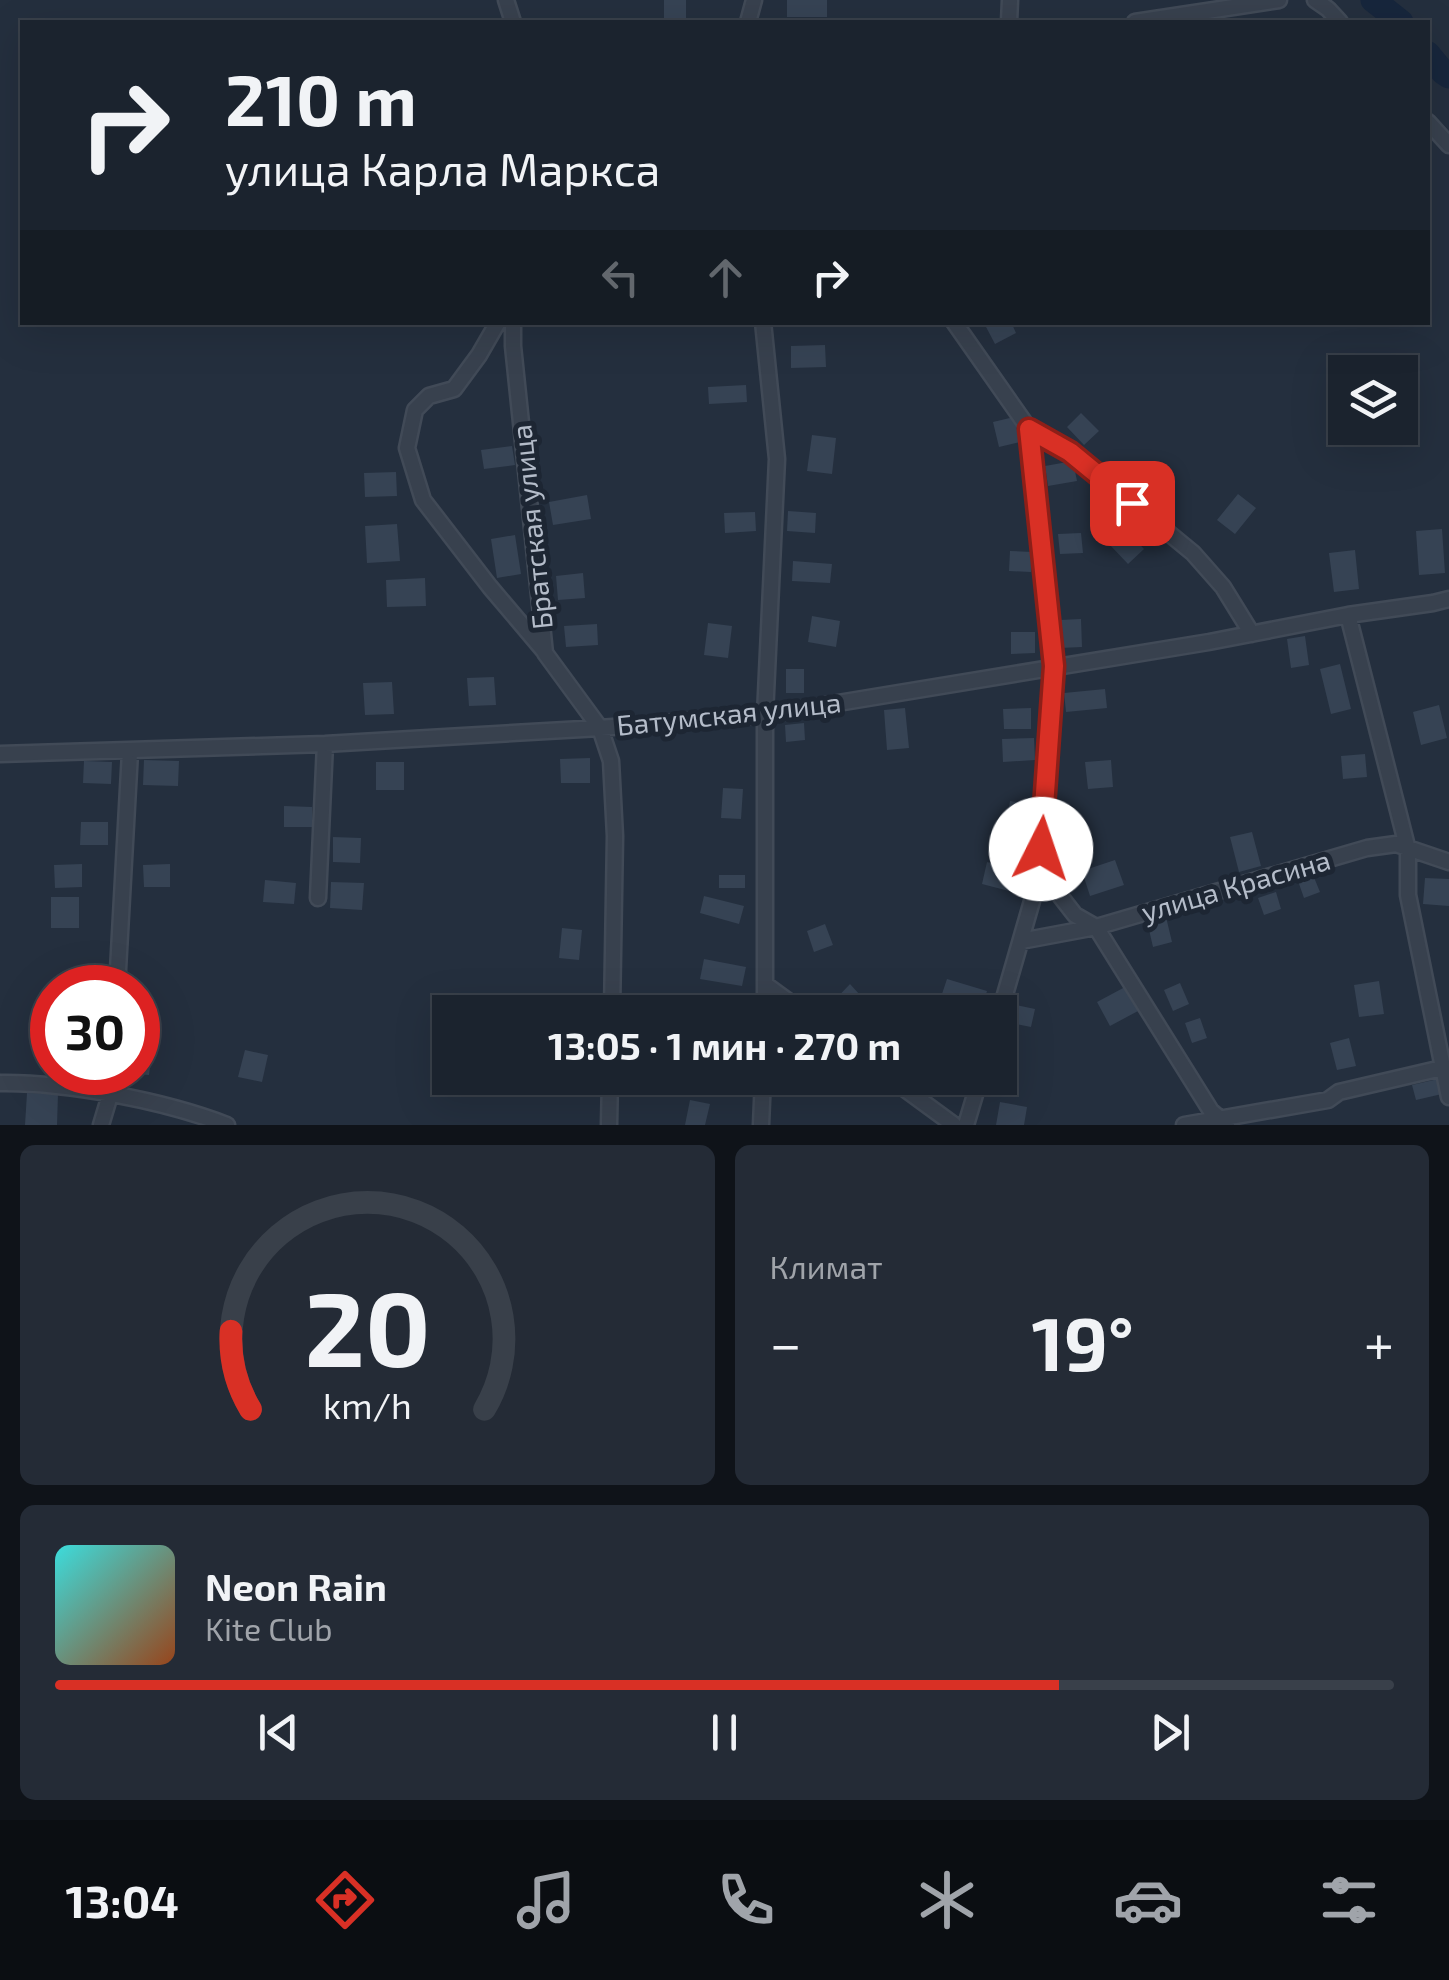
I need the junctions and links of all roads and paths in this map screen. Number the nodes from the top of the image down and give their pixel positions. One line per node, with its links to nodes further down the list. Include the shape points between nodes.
1 (1279, 0): 3 (street)
2 (1315, 0): 4 (street)
3 (1148, 20)
4 (1338, 20)
5 (1430, 124): 6 (street)
6 (1449, 145)
7 (496, 325): 15 (street, via 454,389 428,396 415,410 407,448 423,500)
8 (514, 325): 15 (street, Братская улица)
9 (762, 325): 17 (street, via 777,459)
10 (956, 325): 11 (street)
11 (1029, 429): 14 (street, via 1070,452 1193,553); 16 (street)
12 (1449, 598): 13 (street, Батумская улица)
13 (1348, 615): 14 (street, Батумская улица); 23 (street)
14 (1252, 634): 16 (street, Батумская улица)
15 (546, 653): 18 (street, Братская улица)
16 (1054, 666): 17 (street, Батумская улица); 22 (street)
17 (765, 716): 18 (street, Батумская улица); 29 (street)
18 (600, 728): 19 (street, Батумская улица); 30 (street, Братская улица, via 611,760 615,836)
19 (325, 744): 20 (street, Батумская улица); 25 (street)
20 (130, 752): 21 (street, Батумская улица); 28 (street)
21 (0, 754)
22 (1041, 849): 26 (street, via 1062,897); 27 (street)
23 (1408, 850): 24 (street, улица Красина); 26 (street, улица Красина, via 1396,844 1366,848); 34 (street, via 1408,895)
24 (1449, 862)
25 (318, 898)
26 (1096, 927): 27 (street, улица Красина); 43 (street, via 1211,1112)
27 (1020, 941): 33 (street)
28 (117, 965)
29 (766, 985): 31 (street); 32 (street)
30 (612, 995)
31 (766, 995)
32 (780, 995)
33 (1005, 995)
34 (1442, 1068): 42 (street); 43 (street)
35 (0, 1083): 36 (street)
36 (30, 1083)
37 (110, 1095): 44 (street); 45 (street)
38 (610, 1095): 46 (street)
39 (762, 1095): 47 (street)
40 (913, 1095): 48 (street)
41 (975, 1095): 49 (street)
42 (1449, 1097)
43 (1224, 1122): 50 (street)
44 (100, 1125)
45 (227, 1125)
46 (609, 1125)
47 (761, 1125)
48 (954, 1125)
49 (966, 1125)
50 (1184, 1125)

